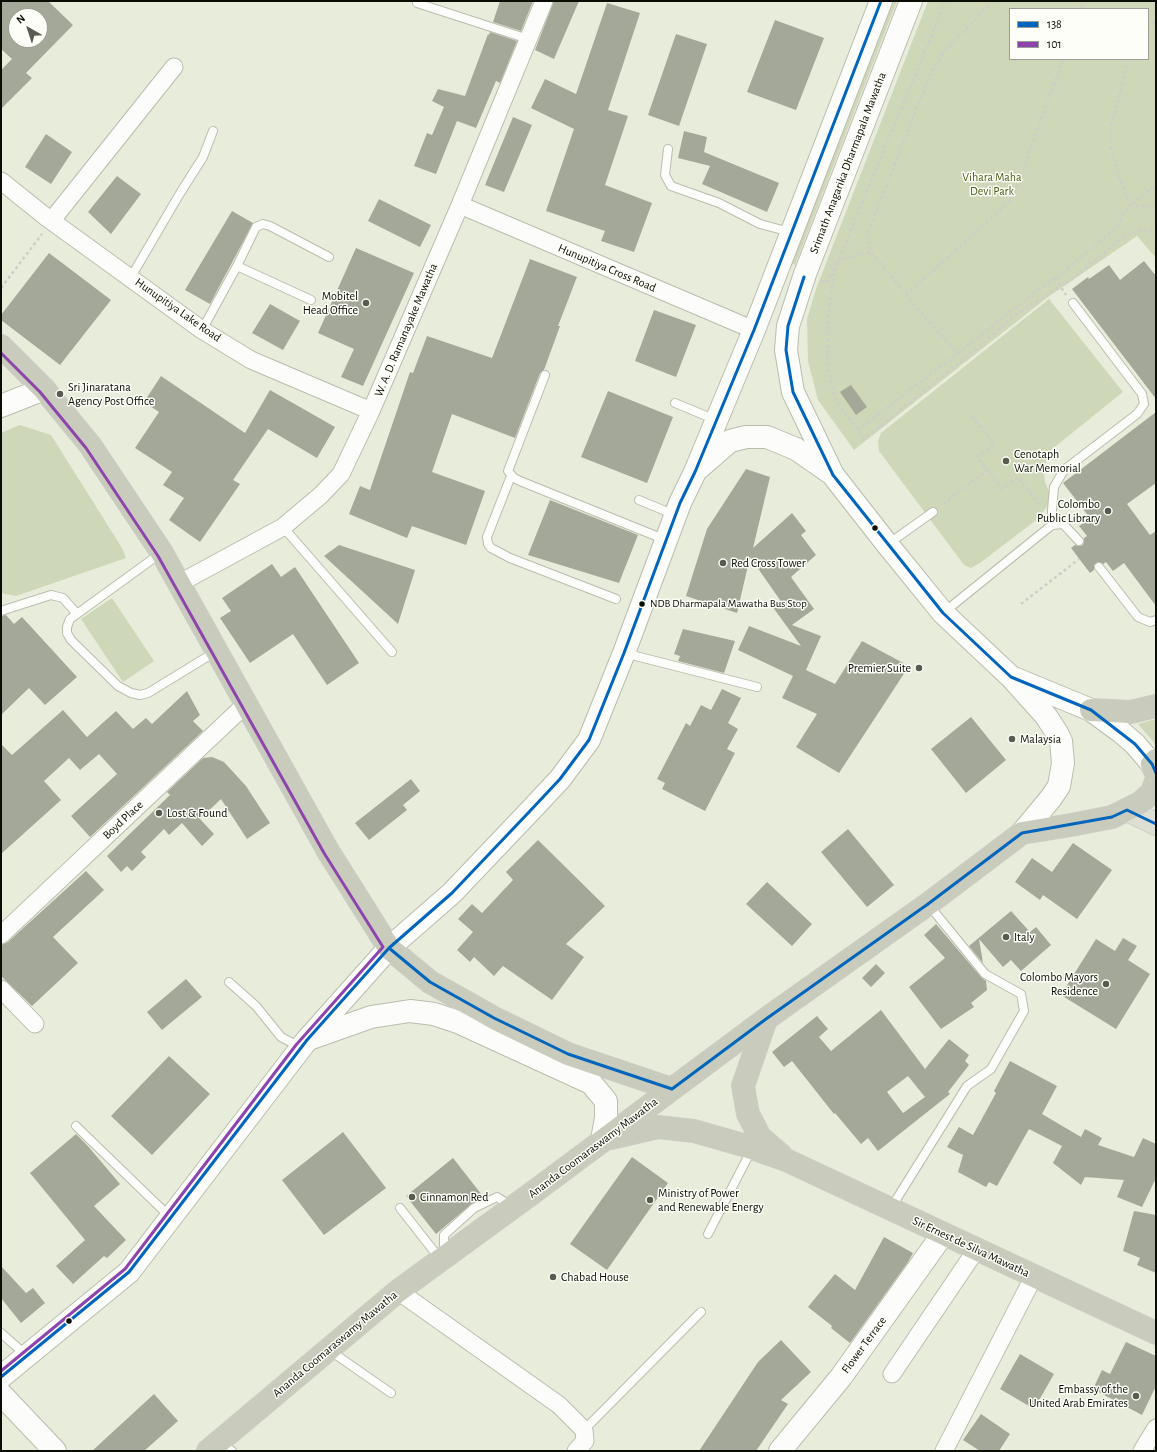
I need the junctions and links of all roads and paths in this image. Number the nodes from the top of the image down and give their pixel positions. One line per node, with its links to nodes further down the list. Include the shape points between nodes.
1 (544, 1): 7 (street, W. A. D. Ramanayake Mawatha)
2 (881, 1): 19 (main road)
3 (911, 1): 25 (main road, Srimath Anagarika Dharmapala Mawatha)
4 (945, 1): 23 (path)
5 (993, 1): 21 (path, via 943,53 931,72 867,235)
6 (417, 3): 7 (lane)
7 (528, 39): 15 (street, W. A. D. Ramanayake Mawatha)
8 (1063, 60): 30 (path, via 1012,198)
9 (1129, 60): 16 (path, via 1111,126 1111,148)
10 (174, 67): 18 (street)
11 (213, 132): 26 (lane, via 203,157)
12 (668, 149): 19 (lane, via 665,175 671,186 719,203 760,224)
13 (1, 181): 18 (street, Hunupitiya Lake Road)
14 (1156, 185): 16 (path)
15 (460, 205): 34 (street, Hunupitiya Cross Road); 41 (street, W. A. D. Ramanayake Mawatha)
16 (1130, 206): 17 (path); 27 (path, via 1116,228)
17 (1156, 209)
18 (52, 220): 26 (street, Hunupitiya Lake Road); 29 (path)
19 (791, 232): 34 (main road)
20 (1156, 233): 28 (path, via 1141,230 1122,238)
21 (871, 252): 23 (path); 30 (path)
22 (329, 257): 24 (lane, via 263,224 256,226)
23 (839, 260): 25 (path, via 827,283); 44 (path, via 834,273 828,316 827,365 836,400)
24 (237, 266): 31 (lane); 33 (lane)
25 (805, 274): 47 (main road, Srimath Anagarika Dharmapala Mawatha, via 788,326 786,350 793,392)
26 (131, 277): 33 (street, Hunupitiya Lake Road)
27 (1055, 278): 28 (path); 36 (path)
28 (1060, 287): 32 (path); 44 (path, via 1012,317 864,439)
29 (1, 288)
30 (906, 296): 36 (path)
31 (311, 300)
32 (1073, 303): 53 (lane, via 1142,394 1144,404 1137,414 1064,470 1054,487)
33 (202, 330): 41 (street, Hunupitiya Lake Road, via 252,360)
34 (754, 330): 43 (main road)
35 (1, 346): 38 (highway)
36 (958, 353): 44 (path)
37 (545, 375): 48 (lane, via 508,471)
38 (44, 389): 40 (main road); 58 (highway, via 90,445)
39 (674, 403): 43 (lane)
40 (1, 406)
41 (371, 411): 54 (street, W. A. D. Ramanayake Mawatha, via 341,474)
42 (972, 416): 45 (path, via 994,444 977,457)
43 (717, 420): 46 (main road)
44 (858, 430)
45 (988, 470): 50 (path, via 1002,489 1018,477); 51 (path)
46 (695, 472): 47 (main road, via 730,441 746,437 767,437 796,449); 52 (main road)
47 (833, 475): 57 (main road)
48 (511, 476): 55 (lane, via 520,482); 62 (lane, via 487,537 491,548 510,558)
49 (639, 500): 52 (lane)
50 (1039, 504)
51 (933, 512): 57 (lane)
52 (676, 516): 55 (main road)
53 (1052, 525): 56 (lane, via 1063,524); 65 (lane)
54 (284, 527): 61 (street, W. A. D. Ramanayake Mawatha); 69 (lane)
55 (666, 541): 70 (main road)
56 (1079, 542)
57 (887, 544): 65 (main road)
58 (162, 553): 61 (highway); 66 (lane)
59 (1079, 559): 63 (path)
60 (1099, 567): 67 (lane, via 1138,617 1150,622)
61 (178, 584): 68 (highway)
62 (616, 599)
63 (1021, 604)
64 (1, 611): 66 (lane, via 52,595 63,598)
65 (943, 613): 71 (main road)
66 (77, 614): 68 (lane, via 66,626 71,640 118,686 131,694 148,693)
67 (1156, 620)
68 (216, 651): 73 (highway)
69 (392, 652)
70 (624, 653): 72 (lane); 82 (main road, via 589,740 560,779 452,893)
71 (1011, 677): 75 (main road); 79 (main road, via 1052,725 1061,741 1063,763 1059,786)
72 (757, 687)
73 (245, 705): 81 (street, Boyd Place); 82 (highway, via 328,851)
74 (1156, 706): 75 (highway, via 1131,712)
75 (1091, 710): 76 (main road, via 1135,744)
76 (1155, 779): 77 (highway, Ananda Coomaraswamy Mawatha, via 1140,803)
77 (1127, 810): 78 (main road); 79 (highway, Ananda Coomaraswamy Mawatha, via 1112,817)
78 (1156, 824)
79 (1022, 833): 80 (highway, Ananda Coomaraswamy Mawatha)
80 (928, 904): 85 (highway, Ananda Coomaraswamy Mawatha); 94 (lane, via 985,974 1021,994 1024,1011 991,1069 967,1086)
81 (1, 935)
82 (389, 948): 87 (main road); 88 (highway, via 430,982 494,1018 568,1054)
83 (229, 982): 87 (lane, via 256,1006 281,1037)
84 (1, 989): 86 (street)
85 (766, 1019): 88 (highway, Ananda Coomaraswamy Mawatha); 92 (highway, Sir Ernest de Silva Mawatha, via 743,1086 748,1114 760,1137)
86 (35, 1024)
87 (304, 1044): 90 (main road, via 371,1017 410,1011 434,1014 458,1022 591,1083 606,1100); 95 (main road)
88 (672, 1089): 90 (highway, Ananda Coomaraswamy Mawatha)
89 (76, 1126): 95 (lane)
90 (602, 1140): 91 (highway, Sir Ernest de Silva Mawatha, via 658,1127 701,1133); 99 (highway, Ananda Coomaraswamy Mawatha)
91 (752, 1148): 92 (highway, Sir Ernest de Silva Mawatha); 96 (lane)
92 (786, 1160): 94 (highway, Sir Ernest de Silva Mawatha)
93 (400, 1208): 99 (lane)
94 (891, 1209): 97 (highway, Sir Ernest de Silva Mawatha)
95 (170, 1218): 106 (main road, via 129,1272)
96 (708, 1234)
97 (943, 1234): 98 (highway, Sir Ernest de Silva Mawatha); 116 (main road, Flower Terrace, via 841,1377)
98 (976, 1250): 100 (highway, Sir Ernest de Silva Mawatha); 107 (street)
99 (445, 1256): 101 (highway, Ananda Coomaraswamy Mawatha)
100 (1034, 1276): 104 (highway, Sir Ernest de Silva Mawatha); 117 (street)
101 (398, 1291): 105 (highway, Ananda Coomaraswamy Mawatha); 112 (street, via 559,1405)
102 (701, 1312): 112 (lane)
103 (1, 1333): 106 (lane)
104 (1156, 1334)
105 (329, 1350): 109 (lane); 113 (highway, Ananda Coomaraswamy Mawatha)
106 (27, 1356): 108 (main road)
107 (892, 1374)
108 (1, 1377)
109 (391, 1393)
110 (1, 1394): 114 (main road)
111 (1156, 1428): 118 (street)
112 (584, 1430): 115 (street, via 585,1442)
113 (219, 1448)
114 (55, 1451)
115 (576, 1451)
116 (780, 1451)
117 (944, 1451)
118 (1142, 1451)

